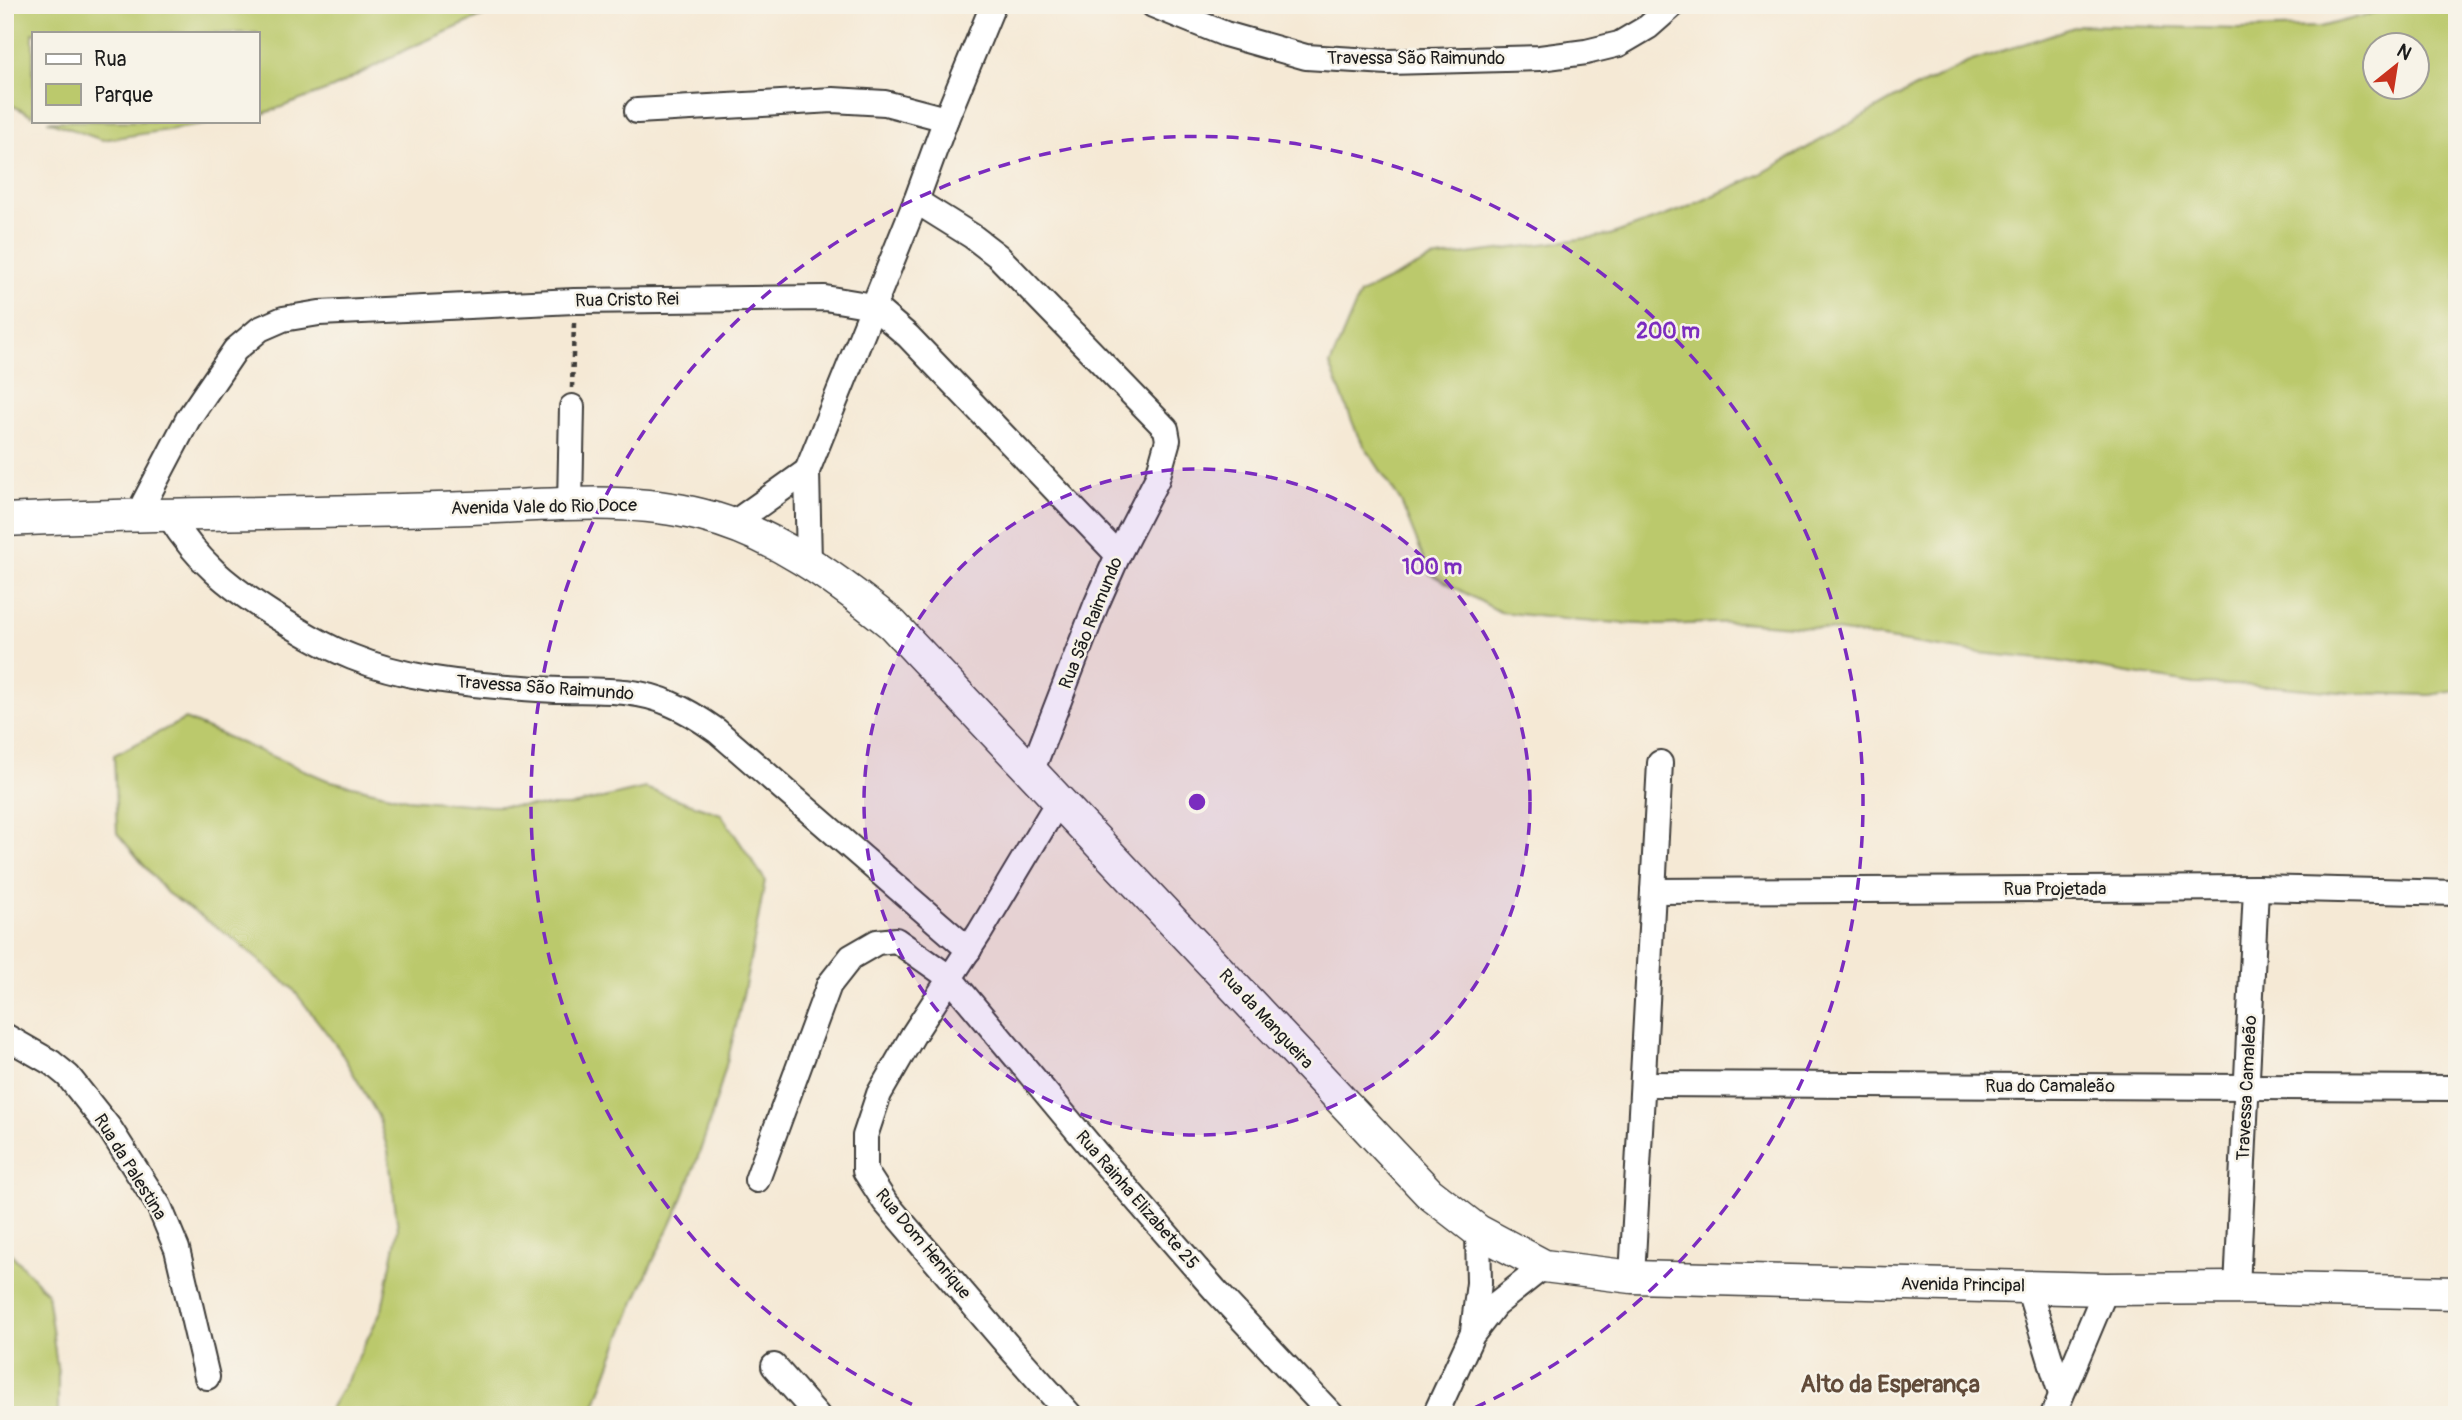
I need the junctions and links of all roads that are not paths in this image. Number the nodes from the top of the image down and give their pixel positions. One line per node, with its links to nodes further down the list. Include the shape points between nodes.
1 (993, 5): 5 (street)
2 (1153, 5): 3 (street, Travessa São Raimundo, via 1225,34 1306,57 1388,62 1540,58 1586,52 1619,44)
3 (1673, 5)
4 (637, 111): 5 (street, via 833,100 885,103)
5 (946, 119): 6 (street)
6 (916, 201): 7 (street); 15 (street, Rua São Raimundo, via 998,256 1166,429 1168,440 1157,479)
7 (873, 306): 9 (street); 11 (street, Rua Cristo Rei, via 825,298 574,301 319,313 283,319 260,329 235,350 188,419); 15 (street, via 908,336)
8 (572, 407): 10 (street)
9 (807, 471): 14 (street); 16 (street)
10 (570, 504): 12 (street, Avenida Vale do Rio Doce); 14 (street, Avenida Vale do Rio Doce, via 669,508)
11 (138, 516): 12 (street, Avenida Vale do Rio Doce); 13 (street, Avenida Vale do Rio Doce)
12 (169, 516): 23 (street, Travessa São Raimundo, via 206,566 236,591 351,657 433,679 634,694 695,716)
13 (5, 520)
14 (731, 524): 16 (street, Avenida Vale do Rio Doce)
15 (1118, 555): 18 (street, Rua São Raimundo)
16 (809, 562): 18 (street, Avenida Vale do Rio Doce, via 892,624)
17 (1660, 763): 21 (street)
18 (1032, 770): 19 (street, Avenida Vale do Rio Doce)
19 (1059, 800): 23 (street); 30 (street, Rua da Mangueira, via 1430,1193)
20 (2256, 888): 21 (street, Rua Projetada); 22 (street, Rua Projetada); 27 (street, Travessa Camaleão)
21 (1653, 891): 26 (street)
22 (2457, 893)
23 (969, 950): 24 (street)
24 (950, 978): 29 (street, via 896,940 877,942 851,957 829,985); 42 (street, Rua Dom Henrique, via 879,1094 865,1136 865,1171 885,1202); 43 (street, Rua Rainha Elizabete 25, via 1206,1279)
25 (5, 1036): 39 (street, Rua da Palestina, via 68,1076 110,1129 159,1206 177,1249)
26 (1643, 1084): 27 (street, Rua do Camaleão); 32 (street)
27 (2246, 1087): 28 (street, Rua do Camaleão); 34 (street, Travessa Camaleão)
28 (2457, 1088)
29 (757, 1180)
30 (1478, 1231): 31 (street, Avenida Principal); 37 (street, via 1479,1283)
31 (1544, 1266): 32 (street, Avenida Principal); 37 (street, via 1495,1306)
32 (1632, 1277): 33 (street, Avenida Principal)
33 (2028, 1287): 35 (street, Avenida Principal); 40 (street)
34 (2237, 1288): 35 (street, Avenida Principal); 36 (street, Avenida Principal)
35 (2106, 1289): 40 (street)
36 (2457, 1293)
37 (1472, 1335): 44 (street)
38 (774, 1366): 41 (street)
39 (207, 1377)
40 (2057, 1405)
41 (817, 1415)
42 (1070, 1415)
43 (1332, 1415)
44 (1435, 1415)

